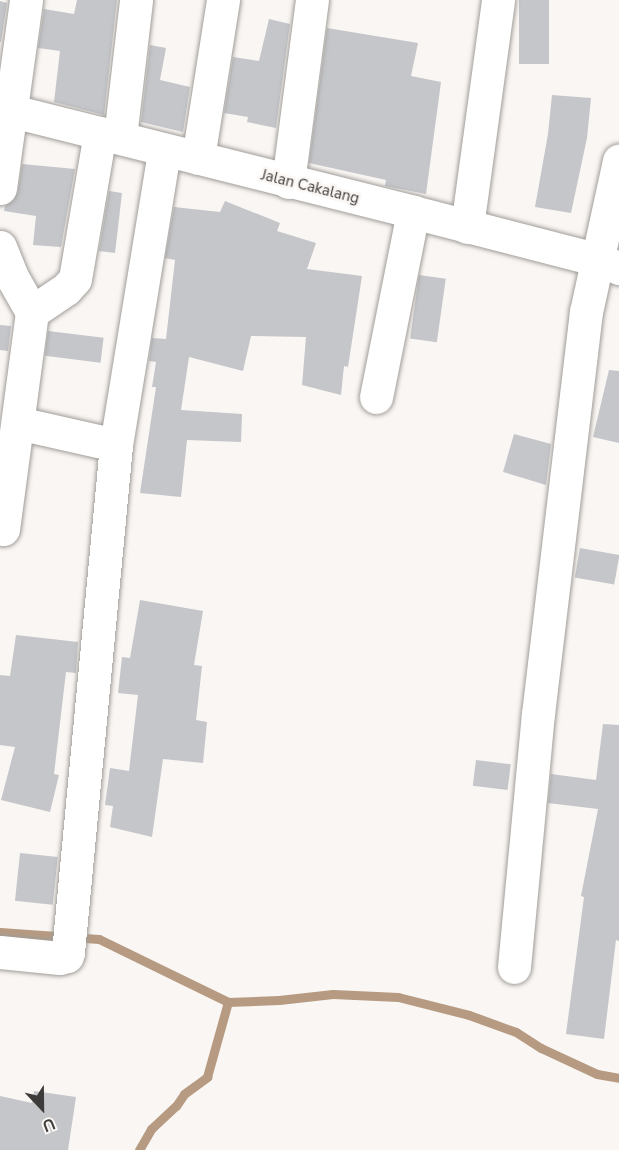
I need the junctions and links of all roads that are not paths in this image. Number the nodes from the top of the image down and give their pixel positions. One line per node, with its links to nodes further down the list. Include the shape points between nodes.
1 (26, 0): 6 (street)
2 (136, 0): 7 (street)
3 (223, 0): 9 (street)
4 (312, 0): 11 (street)
5 (498, 0): 14 (street)
6 (5, 109): 7 (street, Jalan Cakalang); 12 (street)
7 (110, 135): 8 (street, Jalan Cakalang); 17 (street, via 75,279 66,290)
8 (164, 151): 9 (street, Jalan Cakalang); 20 (street)
9 (198, 158): 11 (street, Jalan Cakalang)
10 (619, 161): 16 (street)
11 (288, 182): 13 (street, Jalan Cakalang)
12 (0, 188)
13 (413, 212): 14 (street, Jalan Cakalang); 18 (street)
14 (467, 227): 16 (street, Jalan Cakalang)
15 (0, 247): 17 (street)
16 (609, 264): 23 (street, via 586,312 538,714)
17 (32, 312): 19 (street)
18 (376, 397)
19 (18, 423): 20 (street); 21 (street)
20 (116, 445): 22 (street, via 67,956)
21 (3, 529)
22 (0, 952)
23 (513, 967)

